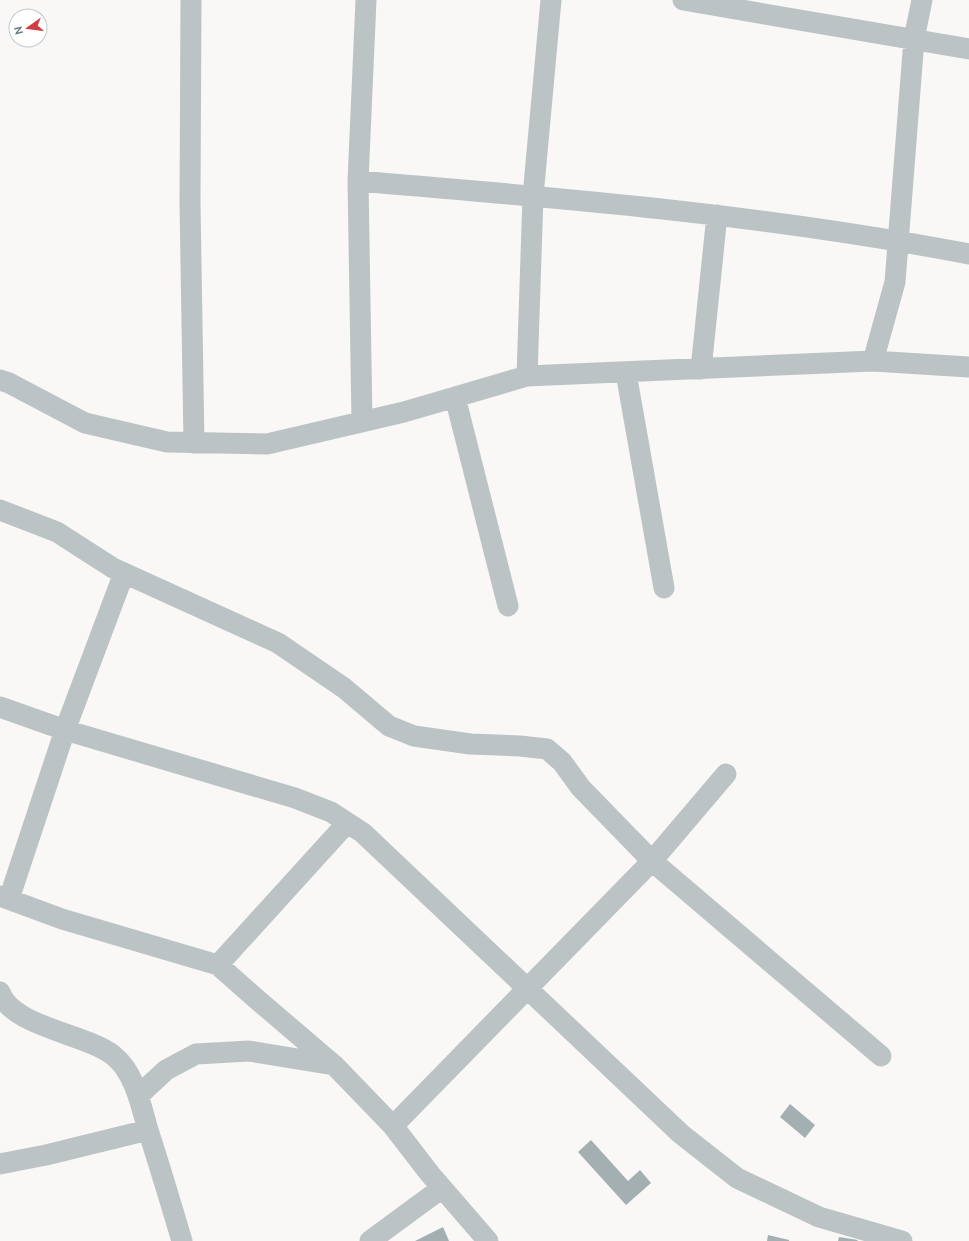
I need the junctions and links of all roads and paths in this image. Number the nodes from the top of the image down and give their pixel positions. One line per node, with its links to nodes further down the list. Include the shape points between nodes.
1 (190, 0): 21 (street)
2 (366, 0): 8 (street)
3 (551, 0): 9 (street)
4 (683, 0): 6 (street)
5 (922, 0): 6 (street)
6 (914, 39): 7 (street); 11 (street)
7 (969, 49)
8 (358, 181): 9 (street); 20 (street)
9 (533, 196): 10 (street); 17 (street)
10 (717, 215): 11 (street); 15 (street)
11 (898, 240): 12 (street); 13 (street, via 895,282)
12 (969, 254)
13 (873, 361): 14 (street); 15 (street)
14 (969, 367)
15 (701, 369): 16 (street)
16 (626, 373): 17 (street); 24 (street)
17 (527, 376): 19 (street)
18 (0, 380): 21 (street, via 85,423 167,442)
19 (455, 397): 20 (street); 25 (street)
20 (362, 422): 21 (street, via 267,444)
21 (194, 443)
22 (0, 510): 23 (street, via 57,532)
23 (124, 573): 27 (street); 30 (street, via 278,643 344,688 389,726 414,736 470,744 547,749 562,762 581,788)
24 (664, 588)
25 (508, 606)
26 (0, 707): 27 (street)
27 (65, 730): 29 (street, via 295,798 331,812); 31 (street)
28 (726, 774): 30 (street)
29 (347, 823): 32 (street); 33 (street, via 363,833)
30 (652, 861): 33 (street); 35 (street)
31 (4, 898): 32 (street, via 62,919)
32 (218, 965): 36 (street)
33 (527, 988): 38 (street); 45 (street, via 681,1134 737,1178 819,1217)
34 (0, 992): 37 (street, via 14,1011 105,1049 115,1056 124,1065)
35 (881, 1056)
36 (335, 1066): 37 (street, via 249,1051 196,1054 166,1070); 38 (street)
37 (138, 1096): 39 (street)
38 (393, 1126): 41 (street)
39 (148, 1130): 40 (street); 42 (street)
40 (0, 1164)
41 (442, 1188): 43 (street); 44 (street)
42 (182, 1241)
43 (370, 1241)
44 (488, 1241)
45 (902, 1241)

